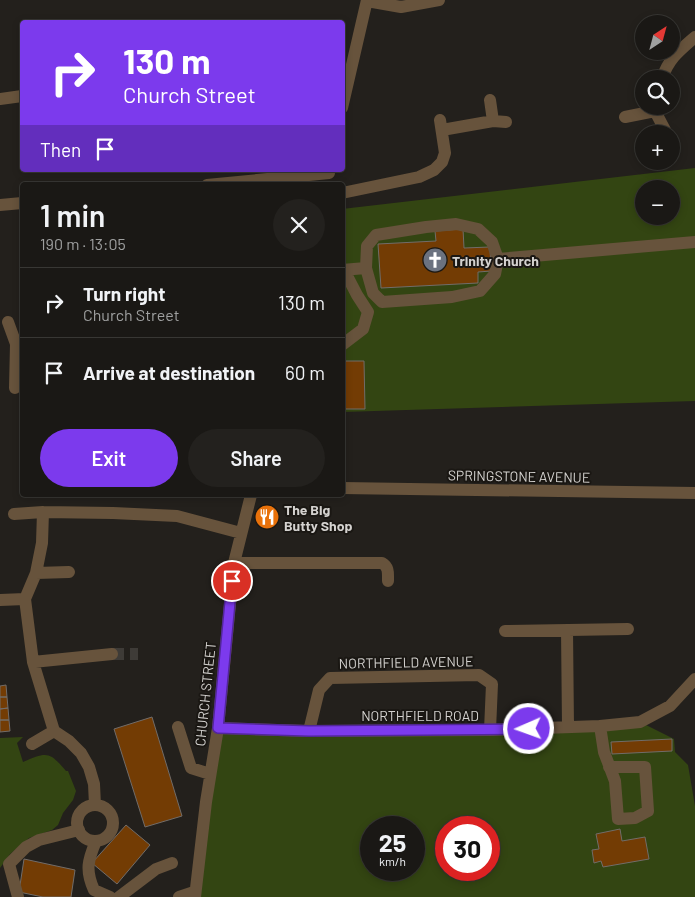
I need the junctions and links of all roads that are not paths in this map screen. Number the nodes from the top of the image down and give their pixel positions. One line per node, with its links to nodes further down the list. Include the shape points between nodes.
1 (367, 0): 2 (street, via 401,7); 4 (street)
2 (439, 0)
3 (695, 37): 5 (street, via 673,56)
4 (347, 62): 6 (street)
5 (665, 70)
6 (345, 80)
7 (20, 96): 8 (street)
8 (0, 99)
9 (490, 100): 12 (street)
10 (635, 114): 11 (street)
11 (625, 117)
12 (493, 121): 13 (street); 16 (street, via 441,125 445,154 434,170 419,177)
13 (506, 122)
14 (328, 176): 15 (street)
15 (247, 182)
16 (345, 192)
17 (20, 203): 18 (street)
18 (0, 205)
19 (695, 242): 20 (street)
20 (498, 259): 21 (street, via 495,274 480,291 452,297 382,302 373,293); 21 (street, via 492,242 478,229 456,224 376,235 367,246)
21 (366, 268): 22 (street)
22 (345, 270)
23 (345, 272): 25 (street, via 368,312 363,329)
24 (8, 322): 26 (street)
25 (345, 343)
26 (19, 344): 27 (street)
27 (15, 388)
28 (345, 488): 29 (street, SPRINGSTONE AVENUE)
29 (695, 493)
30 (250, 497): 33 (street, CHURCH STREET)
31 (43, 512): 32 (street); 33 (street, via 177,516); 36 (street, via 42,543)
32 (14, 514)
33 (241, 534): 34 (street, CHURCH STREET)
34 (234, 563): 37 (street, via 382,563 388,570); 48 (street, CHURCH STREET)
35 (69, 572): 36 (street)
36 (36, 573): 38 (street)
37 (388, 581)
38 (25, 599): 39 (street); 44 (street)
39 (0, 600)
40 (628, 629): 41 (street)
41 (567, 630): 42 (street); 49 (street)
42 (506, 631)
43 (112, 654): 44 (street)
44 (33, 662): 51 (street)
45 (695, 679): 46 (street, NORTHFIELD ROAD, via 670,706 640,722)
46 (600, 726): 49 (street, NORTHFIELD ROAD); 54 (street)
47 (178, 727): 55 (street, via 191,768)
48 (218, 728): 52 (street, NORTHFIELD ROAD); 55 (street, CHURCH STREET)
49 (568, 728): 50 (street, NORTHFIELD ROAD)
50 (490, 730): 52 (street, NORTHFIELD ROAD); 52 (street, NORTHFIELD AVENUE, via 492,684 479,675 330,678 319,690)
51 (54, 731): 53 (street); 56 (street, via 70,741 89,767)
52 (309, 731)
53 (32, 744)
54 (609, 766): 54 (street, via 615,781 618,819 635,818 648,811 645,767)
55 (210, 774): 60 (street, CHURCH STREET)
56 (95, 805): 57 (street, via 84,808 80,813); 58 (street, via 104,807 113,820 108,835)
57 (79, 830): 58 (street, via 84,837); 61 (street, via 39,840 26,847 9,864)
58 (96, 841): 62 (street, via 88,862 89,879 94,890)
59 (172, 863): 63 (street, via 156,869)
60 (193, 895): 64 (street)
61 (18, 897)
62 (110, 897)
63 (119, 897)
64 (179, 897)

